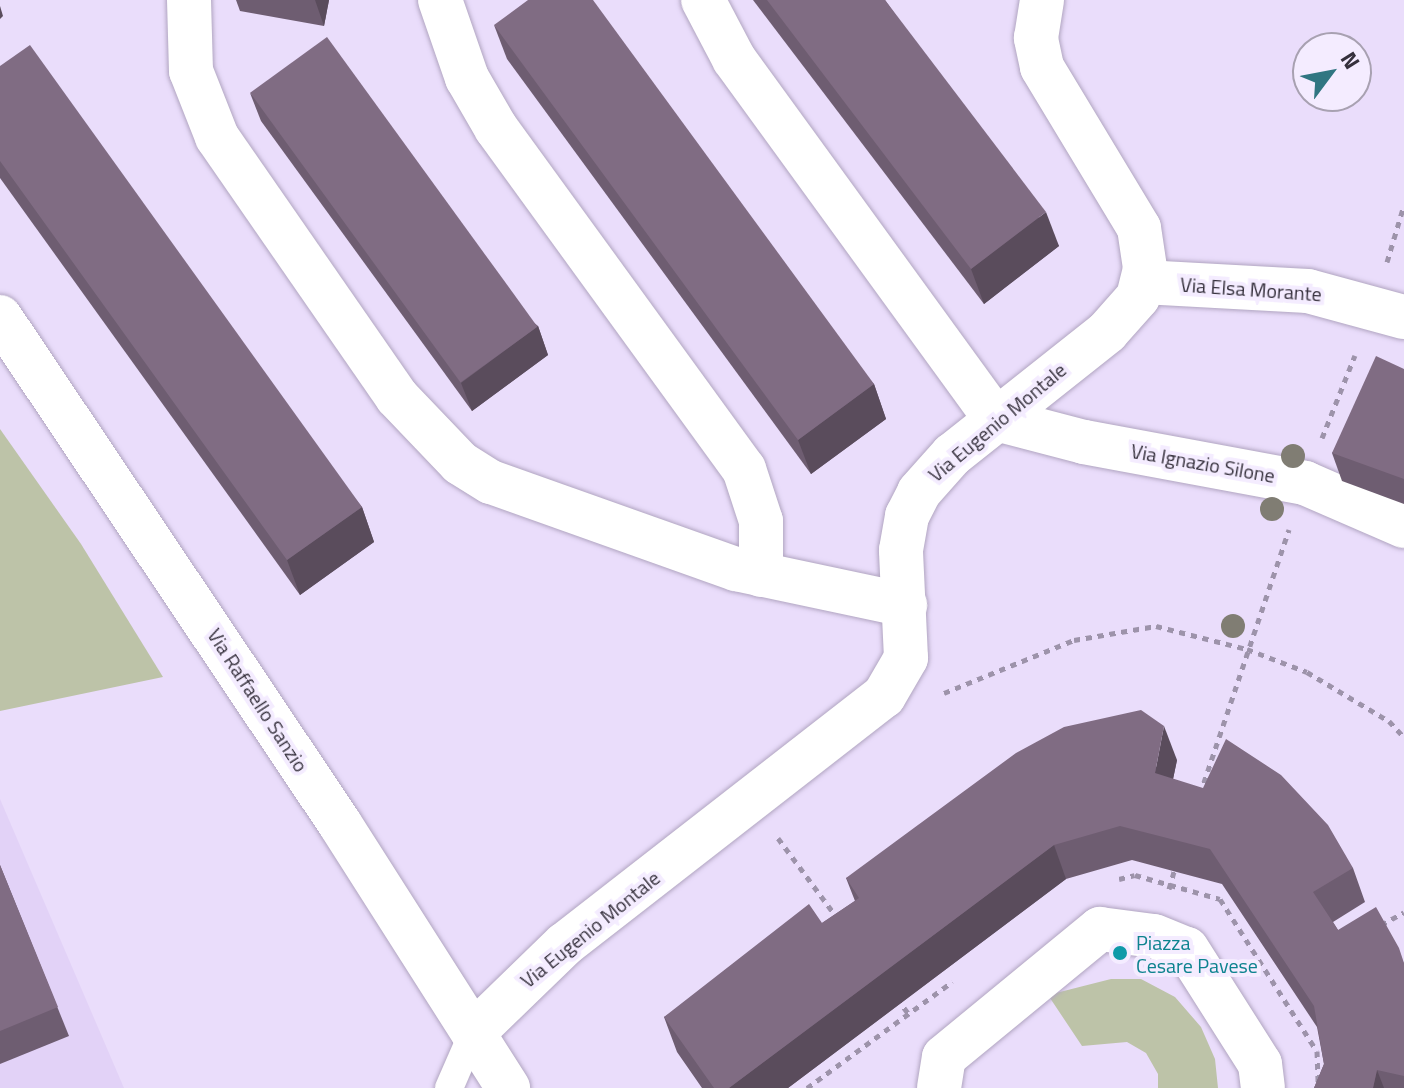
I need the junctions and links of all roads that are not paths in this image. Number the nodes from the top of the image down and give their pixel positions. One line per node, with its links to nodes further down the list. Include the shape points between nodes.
1 (189, 0): 10 (street, via 191,71 210,124 320,292 437,443 491,482)
2 (440, 0): 10 (street, via 467,78 496,128 744,469 761,521)
3 (703, 0): 8 (street, via 734,59)
4 (1042, 0): 5 (street, via 1036,38 1042,67 1132,211 1143,243)
5 (1143, 282): 6 (street, Via Elsa Morante, via 1294,289); 8 (street, Via Eugenio Montale, via 1118,322)
6 (1389, 311)
7 (0, 317): 12 (street, Via Raffaello Sanzio, via 246,681)
8 (996, 419): 9 (street, Via Ignazio Silone, via 1084,442 1305,483); 11 (street, Via Eugenio Montale, via 940,466 911,505 901,550)
9 (1404, 526)
10 (761, 575): 11 (street)
11 (905, 605): 12 (street, Via Eugenio Montale, via 908,647 895,684 544,962)
12 (473, 1033): 14 (lane); 15 (street, Via Raffaello Sanzio)
13 (942, 1072): 16 (street, via 1100,929 1154,936 1187,949 1260,1064)
14 (449, 1088)
15 (508, 1088)
16 (1263, 1088)

